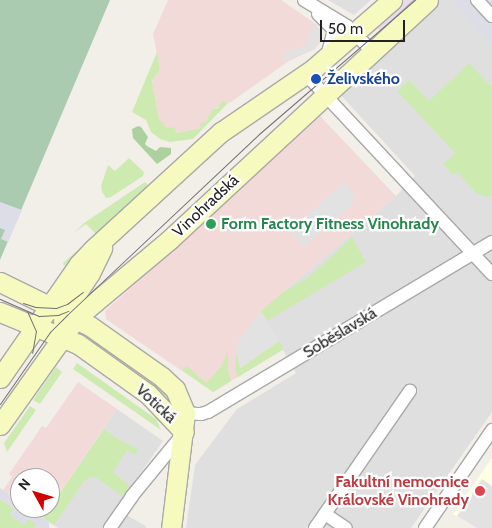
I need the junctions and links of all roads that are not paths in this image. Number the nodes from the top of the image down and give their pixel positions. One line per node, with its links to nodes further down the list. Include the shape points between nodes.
1 (304, 0): 6 (street, via 344,23); 8 (street, via 334,30 334,37)
2 (392, 0): 6 (main road, Vinohradská)
3 (428, 0): 7 (main road, Vinohradská)
4 (477, 0): 5 (street)
5 (492, 16)
6 (356, 34): 7 (street); 8 (main road, Vinohradská)
7 (372, 51): 9 (main road, Vinohradská)
8 (320, 64): 9 (street, via 312,81); 14 (main road, Vinohradská, via 226,128 83,260)
9 (325, 94): 11 (street); 14 (main road, Vinohradská, via 162,246)
10 (492, 242): 11 (street, Soběslavská)
11 (473, 254): 12 (street); 20 (street, Soběslavská, via 208,412)
12 (492, 274)
13 (0, 282): 14 (main road, Votická)
14 (64, 311): 16 (main road, Vinohradská); 17 (main road, Vinohradská); 20 (main road, Votická, via 162,377 175,389)
15 (0, 312): 16 (main road, Votická)
16 (35, 327): 17 (main road, Votická); 18 (main road, Vinohradská)
17 (62, 336): 21 (main road, Vinohradská); 23 (main road, Votická, via 148,394)
18 (0, 378)
19 (410, 391): 24 (street)
20 (185, 413): 23 (main road, Votická)
21 (0, 425)
22 (492, 430): 29 (street)
23 (184, 432): 25 (street); 26 (main road)
24 (325, 514): 27 (street); 28 (street)
25 (110, 528)
26 (172, 528)
27 (315, 528)
28 (346, 528)
29 (425, 528)

